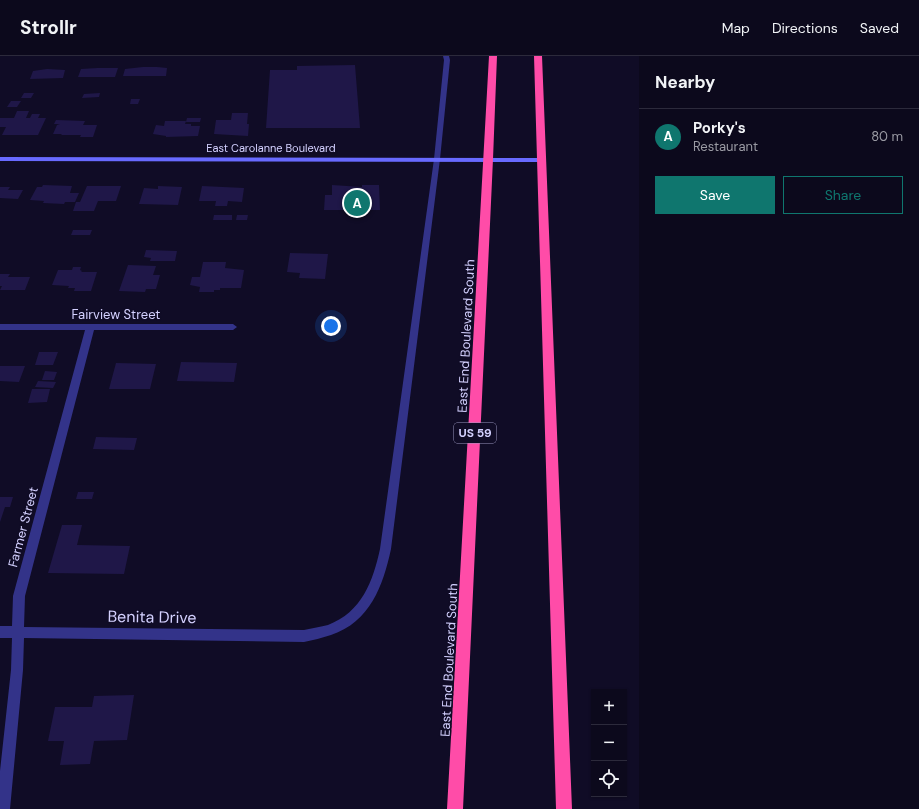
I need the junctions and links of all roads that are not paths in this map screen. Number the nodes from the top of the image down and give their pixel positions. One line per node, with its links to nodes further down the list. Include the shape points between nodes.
1 (446, 56): 5 (street, Benita Drive)
2 (493, 56): 6 (highway, East End Boulevard South / US 59)
3 (538, 56): 7 (highway)
4 (0, 159): 5 (street, East Carolanne Boulevard)
5 (437, 159): 6 (street, East Carolanne Boulevard); 12 (street, Benita Drive, via 384,559 378,582 369,600 341,626 324,633 304,636)
6 (489, 159): 7 (street, East Carolanne Boulevard); 14 (highway, East End Boulevard South / US 59)
7 (542, 160): 15 (highway)
8 (0, 327): 9 (street, Fairview Street)
9 (90, 327): 10 (street, Fairview Street); 12 (street, Farmer Street, via 19,596)
10 (232, 327)
11 (0, 632): 12 (street, Benita Drive)
12 (17, 632): 13 (street, Farmer Street, via 17,670)
13 (3, 809)
14 (455, 809)
15 (564, 809)

